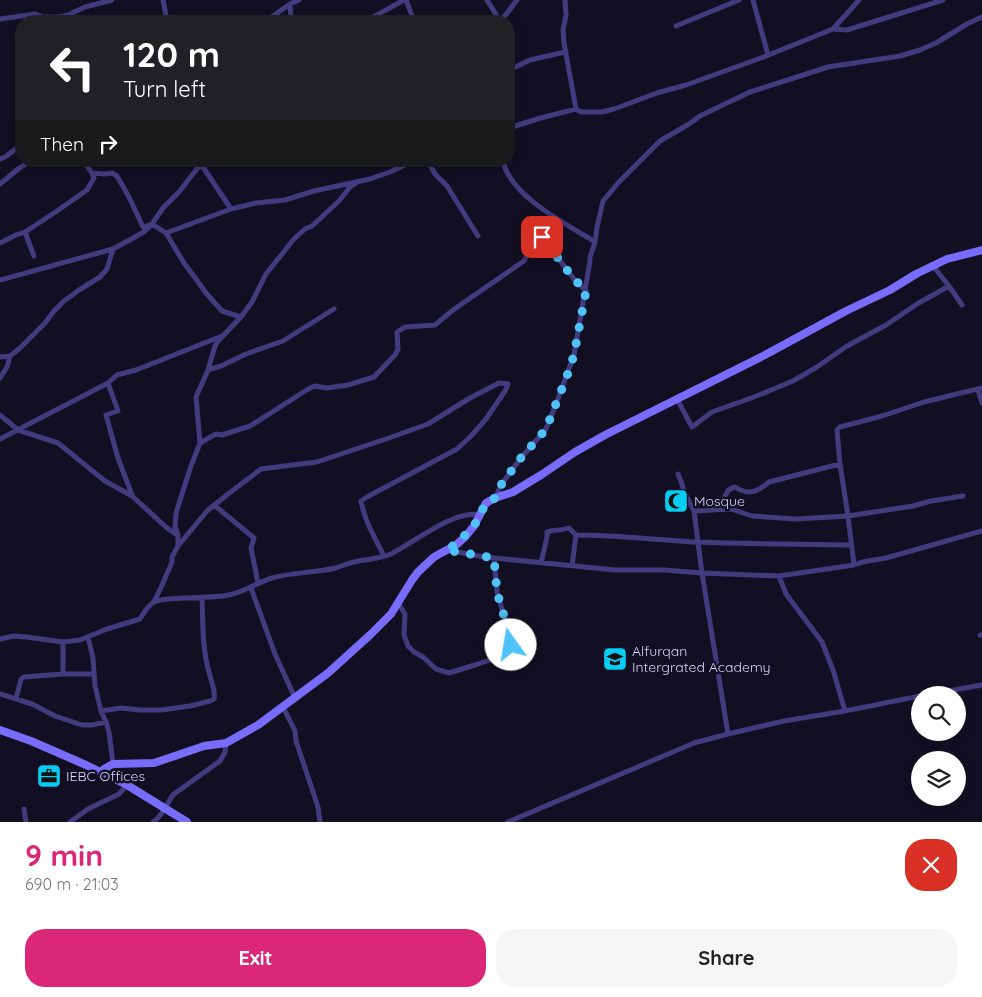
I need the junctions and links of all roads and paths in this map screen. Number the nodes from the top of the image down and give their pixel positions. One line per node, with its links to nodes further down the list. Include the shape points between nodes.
1 (112, 0): 13 (street)
2 (163, 0): 14 (street)
3 (299, 0): 12 (street)
4 (401, 0): 17 (street); 18 (street)
5 (487, 0): 19 (street)
6 (517, 0): 20 (street)
7 (565, 0): 26 (street)
8 (739, 0): 24 (street)
9 (753, 0): 27 (street)
10 (860, 0): 25 (street)
11 (943, 0): 25 (street, via 847,30)
12 (290, 4): 15 (street); 16 (street)
13 (68, 15)
14 (166, 15)
15 (274, 15)
16 (291, 15)
17 (376, 15)
18 (410, 15)
19 (497, 15)
20 (506, 15)
21 (15, 17): 23 (street)
22 (982, 17): 48 (street, via 920,50 828,67 750,92 700,116 660,141 610,192 603,201)
23 (0, 19)
24 (676, 26)
25 (833, 29): 27 (street)
26 (565, 52): 28 (street); 29 (street)
27 (768, 55): 29 (street, via 614,109 581,112)
28 (515, 67)
29 (576, 108): 30 (street)
30 (515, 126)
31 (15, 150): 32 (street)
32 (0, 159)
33 (21, 167): 42 (street)
34 (88, 167): 40 (street)
35 (199, 167): 44 (street)
36 (205, 167): 43 (street)
37 (400, 167): 41 (street)
38 (431, 167): 47 (street)
39 (505, 167): 48 (street, via 508,176 528,198)
40 (92, 172): 44 (street, via 117,176 143,227); 45 (street, via 94,178 87,190)
41 (358, 182): 43 (street); 59 (street, via 294,239 266,274)
42 (0, 184)
43 (231, 209): 46 (street)
44 (152, 224): 46 (street); 50 (street)
45 (25, 232): 49 (street); 52 (street)
46 (166, 233): 59 (street, via 211,299 222,310)
47 (478, 236)
48 (595, 242): 56 (street)
49 (0, 243)
50 (113, 249): 54 (street); 61 (street, via 107,269 100,277 64,301)
51 (982, 250): 53 (street)
52 (34, 256)
53 (933, 266): 55 (street); 67 (street)
54 (0, 280)
55 (949, 286): 57 (street); 67 (street, via 801,376 712,412 692,427)
56 (586, 291): 72 (street, via 542,237 535,240 524,261 435,325 405,327 397,332 395,355 374,377 348,385 315,386 250,426 216,434); 77 (street, via 574,355 546,429 520,459)
57 (962, 305)
58 (334, 309): 63 (street, via 283,341)
59 (241, 317): 60 (street)
60 (225, 334): 63 (street, via 218,341); 65 (street, via 117,375)
61 (10, 356): 62 (street); 64 (street)
62 (0, 357)
63 (208, 370): 72 (street, via 196,397)
64 (0, 378)
65 (108, 383): 70 (street); 75 (street, via 118,411 106,415)
66 (980, 388): 68 (street); 73 (street, via 840,427 836,432)
67 (678, 400): 77 (street, via 590,444 513,492)
68 (982, 403)
69 (0, 415): 70 (street)
70 (18, 430): 71 (street); 75 (street, via 58,443 105,481)
71 (0, 439)
72 (200, 443): 84 (street, via 176,513)
73 (840, 464): 79 (street, via 769,482 749,493 731,488); 82 (street)
74 (678, 474): 80 (street)
75 (132, 496): 84 (street)
76 (963, 496): 82 (street)
77 (495, 498): 81 (street, via 486,503)
78 (214, 505): 88 (street); 90 (street, via 260,468 317,462 389,438 428,424 499,383 508,384 486,418 457,448 361,501 363,513); 97 (street, via 254,538 251,548)
79 (712, 509): 80 (street); 82 (street, via 796,519)
80 (694, 511): 86 (street)
81 (480, 515): 89 (street, via 465,537); 90 (street, via 465,515)
82 (848, 516): 87 (street)
83 (982, 530): 93 (street)
84 (178, 535): 88 (street)
85 (576, 535): 86 (street); 92 (street, via 569,528 548,531); 94 (street)
86 (698, 542): 87 (street); 95 (street)
87 (850, 545): 93 (street)
88 (178, 546): 100 (street)
89 (446, 550): 91 (street); 101 (street, via 418,572)
90 (384, 556): 97 (street, via 338,568 274,577)
91 (494, 558): 92 (street); 101 (street, via 497,592 511,634 511,645 490,660 448,673 436,669 408,646 404,634 406,614)
92 (540, 563): 94 (street)
93 (854, 565): 96 (street)
94 (572, 566): 95 (street)
95 (702, 573): 96 (street); 118 (street)
96 (779, 576): 115 (street, via 786,594 822,642)
97 (258, 583): 98 (street)
98 (251, 588): 99 (street, via 224,596); 110 (street)
99 (202, 597): 100 (street); 114 (street, via 206,661 214,699 161,710 121,708)
100 (154, 602): 102 (street, via 140,619)
101 (398, 603): 110 (street, via 358,646)
102 (88, 637): 104 (street); 106 (street)
103 (0, 639): 104 (street, via 26,636)
104 (64, 642): 105 (street)
105 (63, 674): 106 (street); 112 (street, via 24,677)
106 (94, 674): 114 (street)
107 (982, 685): 108 (street)
108 (966, 688)
109 (0, 694): 112 (street)
110 (295, 698): 113 (street)
111 (911, 698): 115 (street)
112 (16, 699): 116 (street, via 82,725)
113 (282, 708): 119 (street); 129 (street, via 295,731)
114 (101, 711): 116 (street)
115 (845, 711): 118 (street)
116 (106, 722): 120 (street)
117 (0, 730): 121 (street)
118 (728, 734): 130 (street, via 694,743)
119 (226, 743): 120 (street, via 204,746 154,763); 123 (street, via 220,760 174,794)
120 (113, 764): 121 (street)
121 (102, 774): 122 (street)
122 (126, 785): 123 (street); 126 (street, via 119,794)
123 (164, 808): 127 (street); 128 (street)
124 (24, 809): 125 (street)
125 (26, 822)
126 (70, 822)
127 (153, 822)
128 (187, 822)
129 (320, 822)
130 (508, 822)

